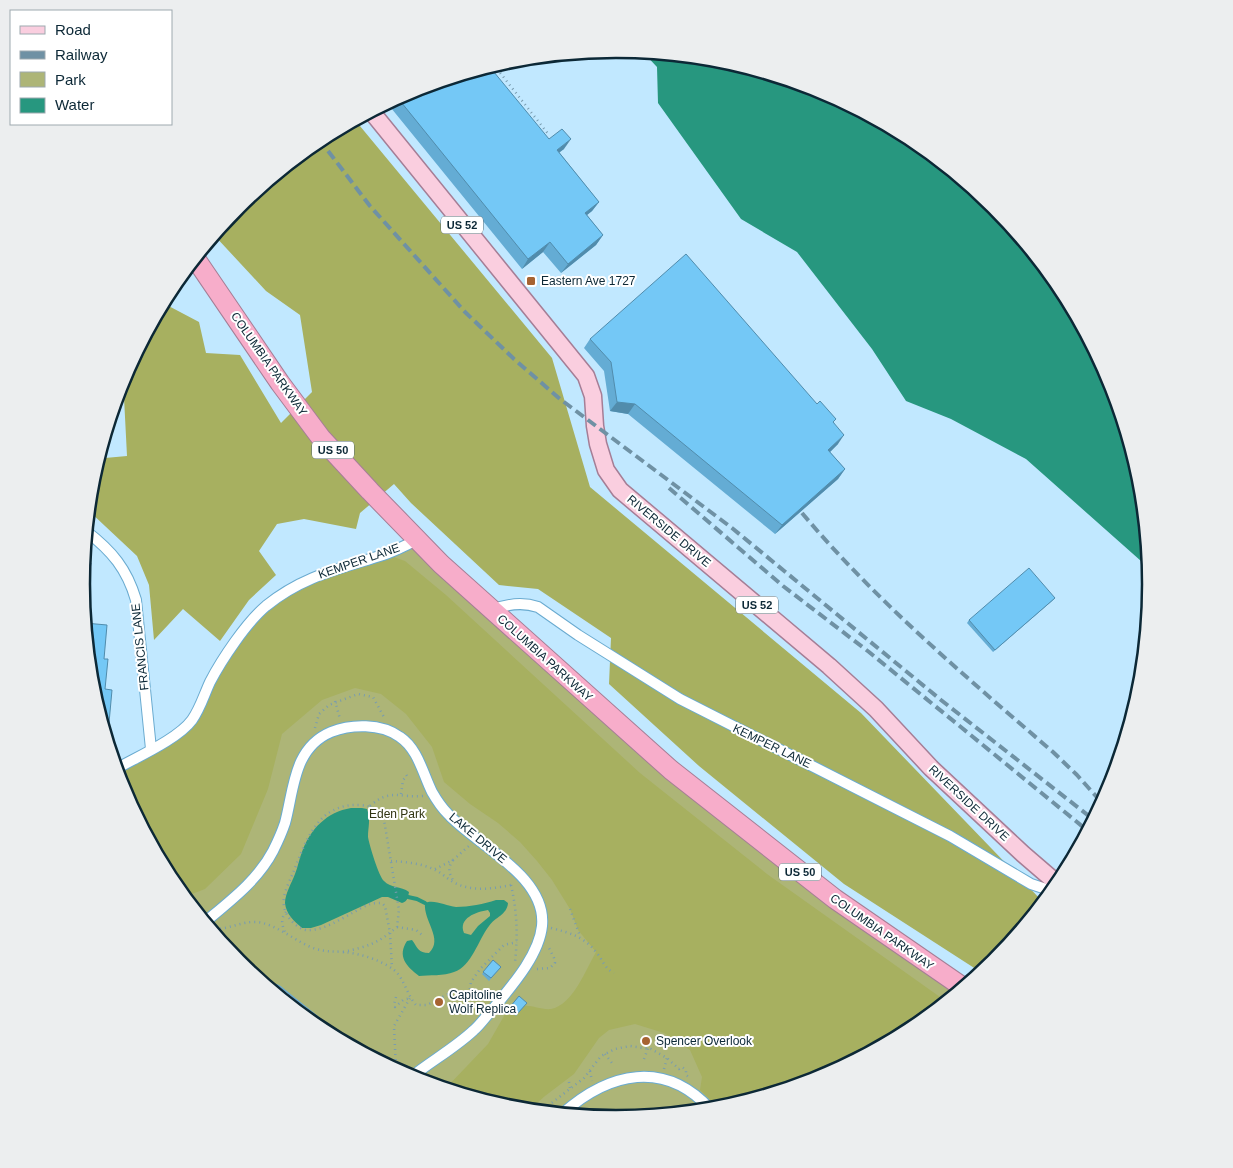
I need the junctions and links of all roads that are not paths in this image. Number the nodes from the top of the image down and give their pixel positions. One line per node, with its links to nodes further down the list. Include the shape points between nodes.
1 (374, 117): 8 (main road, RIVERSIDE DRIVE / US 52, via 586,376 594,396 598,444 606,470 620,490 829,666 876,709 931,768)
2 (199, 263): 4 (highway, COLUMBIA PARKWAY / US 50, via 321,438)
3 (93, 537): 6 (street, FRANCIS LANE, via 123,568 136,600)
4 (418, 540): 5 (highway, COLUMBIA PARKWAY / US 50); 6 (street, KEMPER LANE, via 307,579 266,606 233,646 191,720)
5 (492, 610): 9 (street, KEMPER LANE, via 507,605 538,607 680,699 950,836 1031,884); 11 (highway, COLUMBIA PARKWAY / US 50, via 671,770 835,899)
6 (151, 750): 7 (street, KEMPER LANE)
7 (123, 765)
8 (1052, 879)
9 (1046, 889)
10 (210, 918): 12 (street, LAKE DRIVE, via 246,886 273,851 285,824 300,762 316,742 331,732 362,726 387,730 401,737 412,748 433,794 448,814 499,854 526,881 540,906 542,926 525,967 475,1030)
11 (959, 984)
12 (419, 1072)
13 (704, 1103): 14 (street, via 696,1095 663,1078 624,1079 586,1095)
14 (570, 1108)

